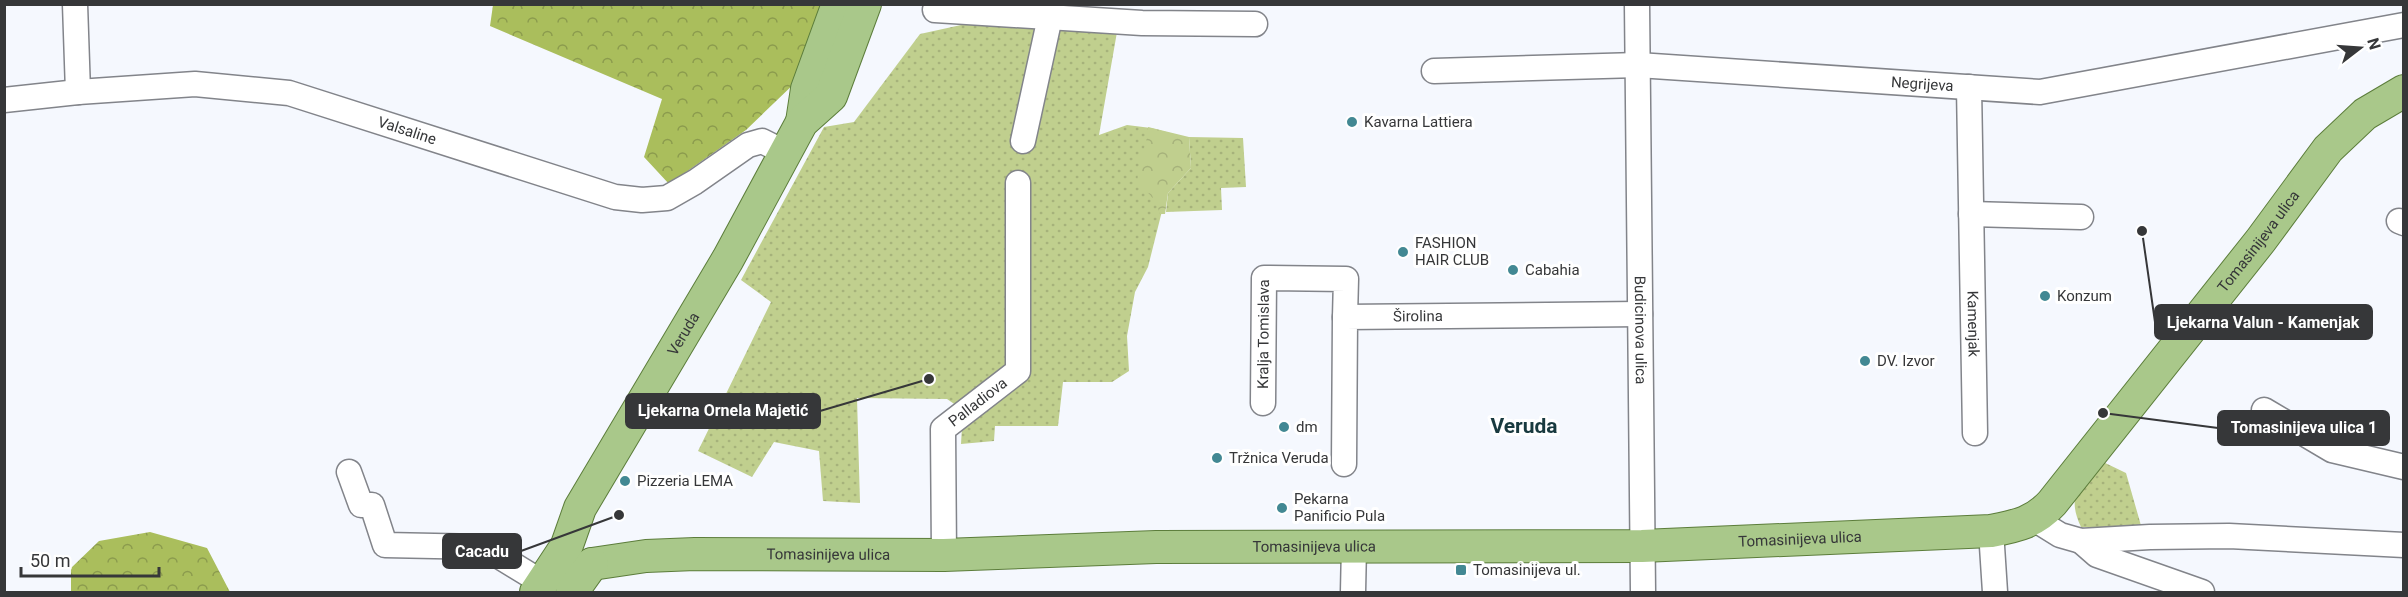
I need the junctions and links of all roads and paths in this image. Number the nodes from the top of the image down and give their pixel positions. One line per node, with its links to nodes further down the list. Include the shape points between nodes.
1 (75, 4): 14 (street)
2 (838, 4): 16 (main road, Veruda, via 807,89)
3 (865, 4): 16 (main road, Veruda, via 831,96)
4 (1637, 4): 10 (street, Budicinova ulica)
5 (935, 10): 7 (street)
6 (1141, 14): 7 (street); 8 (street)
7 (1050, 17): 17 (street)
8 (1255, 24)
9 (2403, 25): 12 (street, Negrijeva, via 2040,92)
10 (1638, 65): 11 (street, Negrijeva); 12 (street, Negrijeva); 22 (street, Budicinova ulica)
11 (1434, 71)
12 (1969, 87): 20 (street, Kamenjak)
13 (2403, 91): 30 (main road, Tomasinijeva ulica, via 2365,114 2328,149 2254,249 2052,503)
14 (78, 92): 15 (street, Valsaline); 18 (street, Valsaline, via 195,84 289,93 615,197 642,200 668,198 748,145 762,141)
15 (4, 100)
16 (802, 122): 18 (main road, Veruda)
17 (1023, 141)
18 (786, 153): 33 (main road, Veruda, via 728,260 580,508)
19 (1018, 183): 37 (street, Palladiova, via 1018,371 943,429)
20 (1971, 214): 21 (street); 26 (street, Kamenjak)
21 (2081, 218)
22 (1640, 314): 23 (street, Širolina); 36 (street, Budicinova ulica)
23 (1345, 317): 24 (street, Kralja Tomislava, via 1346,279 1264,278); 27 (street)
24 (1263, 403)
25 (2264, 410): 28 (street, via 2332,450)
26 (1976, 433)
27 (1344, 464)
28 (2403, 467)
29 (349, 472): 39 (street, Veruda, via 361,505 372,505 385,545 484,547)
30 (2034, 519): 31 (main road, Tomasinijeva ulica); 32 (street, via 2060,535)
31 (1991, 531): 36 (main road, Tomasinijeva ulica); 43 (street)
32 (2081, 541): 34 (street, via 2229,536); 44 (street, via 2097,555)
33 (567, 545): 38 (main road); 39 (main road, Veruda)
34 (2403, 545)
35 (1354, 546): 36 (main road, Tomasinijeva ulica); 37 (main road, Tomasinijeva ulica, via 1156,547); 41 (street)
36 (1642, 546): 42 (street, Budicinova ulica)
37 (944, 555): 38 (main road, Tomasinijeva ulica, via 695,554)
38 (592, 564): 40 (main road)
39 (539, 588)
40 (572, 592)
41 (1353, 592)
42 (1643, 592)
43 (1995, 592)
44 (2202, 592)

